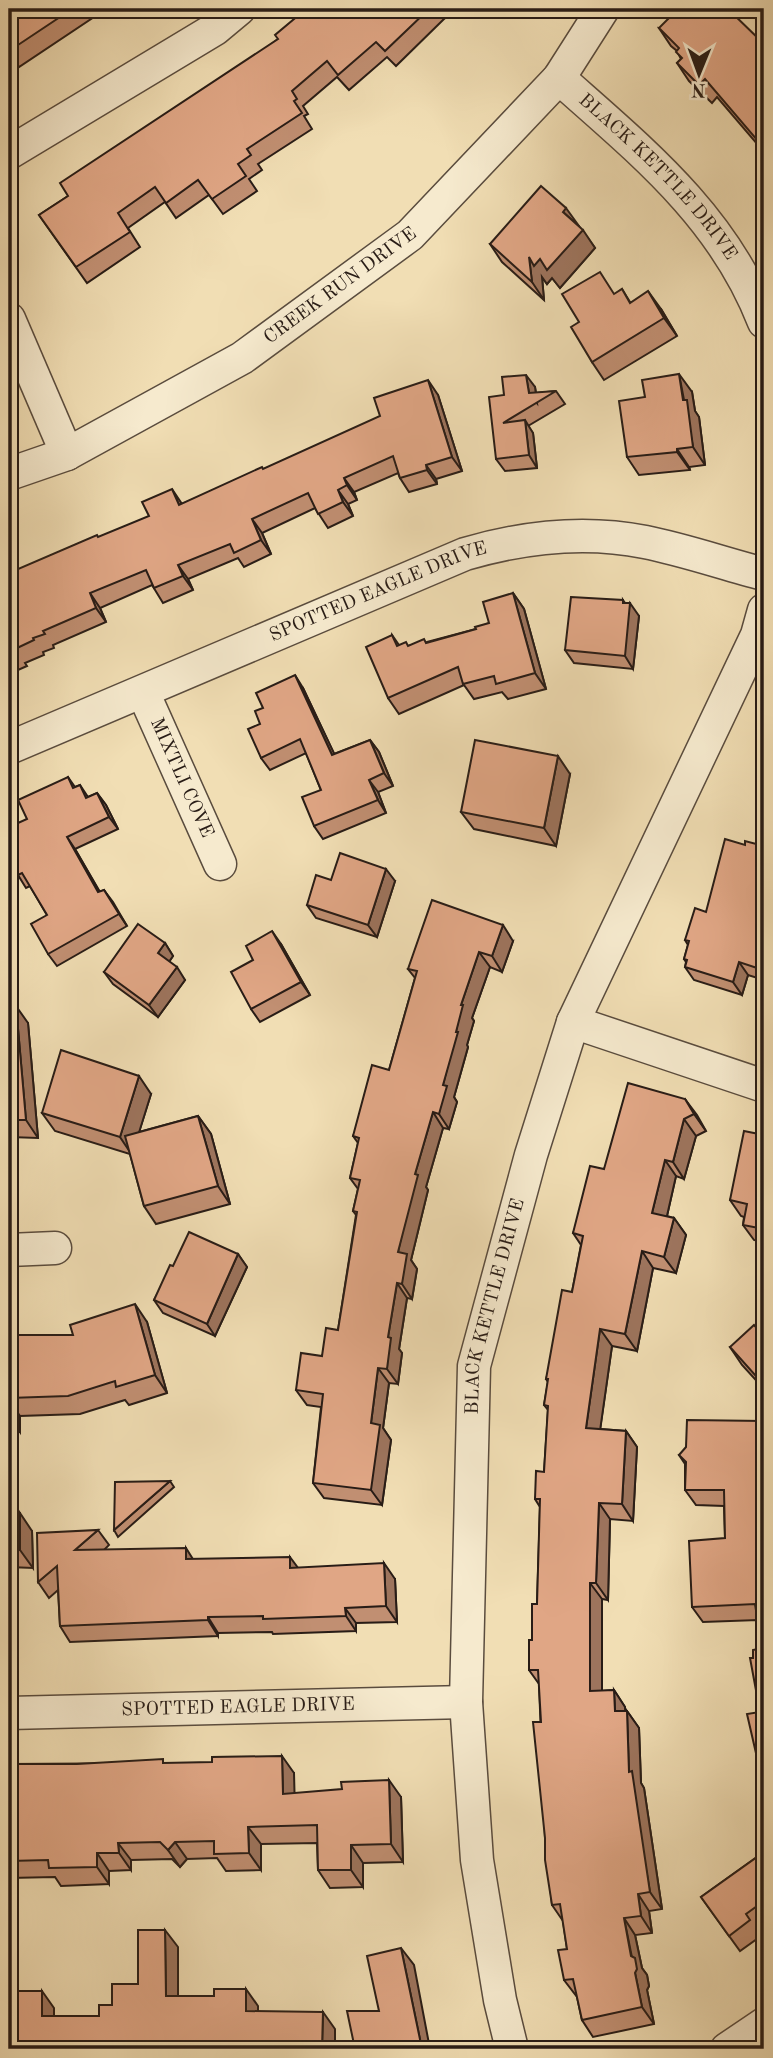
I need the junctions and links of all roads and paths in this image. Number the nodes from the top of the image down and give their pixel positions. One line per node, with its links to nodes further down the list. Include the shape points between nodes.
1 (239, 9): 4 (street, via 215,29)
2 (604, 9): 3 (street, CREEK RUN DRIVE)
3 (559, 78): 6 (street, BLACK KETTLE DRIVE, via 670,178 713,228); 7 (street, CREEK RUN DRIVE, via 410,235 242,358)
4 (9, 153)
5 (9, 319): 7 (street)
6 (764, 322)
7 (67, 454): 8 (street, CREEK RUN DRIVE)
8 (9, 474)
9 (764, 575): 11 (street, SPOTTED EAGLE DRIVE, via 645,542 597,536 500,544 465,554)
10 (764, 610): 14 (street, BLACK KETTLE DRIVE, via 757,635)
11 (143, 692): 12 (street, SPOTTED EAGLE DRIVE); 13 (street, MIXTLI COVE)
12 (9, 748)
13 (220, 864)
14 (573, 1022): 15 (street); 18 (street, BLACK KETTLE DRIVE, via 531,1155 474,1366)
15 (764, 1086)
16 (55, 1248): 17 (street)
17 (9, 1250)
18 (466, 1702): 19 (street, SPOTTED EAGLE DRIVE); 21 (street, BLACK KETTLE DRIVE, via 477,1860)
19 (9, 1713)
20 (764, 2024): 22 (street)
21 (512, 2049)
22 (727, 2049)

